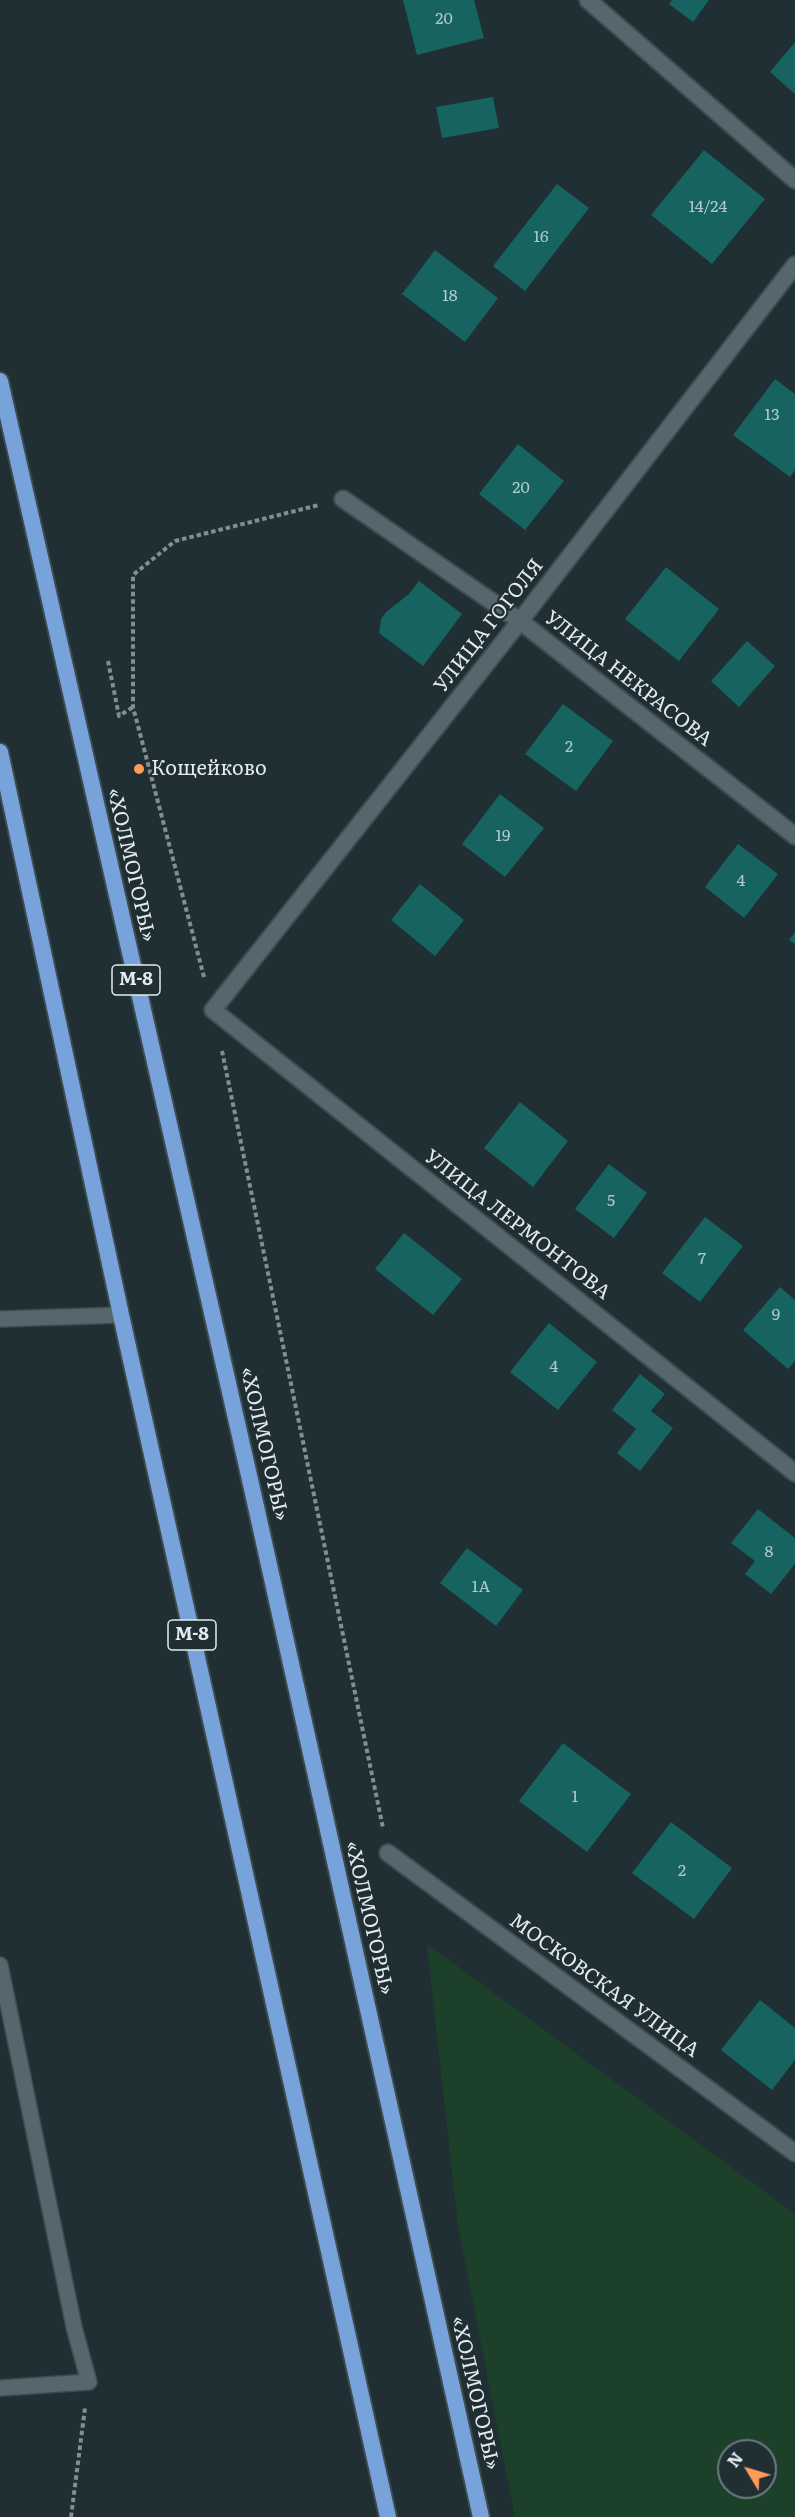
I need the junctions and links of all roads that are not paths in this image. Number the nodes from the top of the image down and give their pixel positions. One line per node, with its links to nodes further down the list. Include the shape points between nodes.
1 (588, 0): 2 (street)
2 (795, 180)
3 (795, 264): 6 (street, УЛИЦА ГОГОЛЯ)
4 (0, 381): 18 (highway, «ХОЛМОГОРЫ» / М-8, via 251,1481)
5 (343, 499): 6 (street, УЛИЦА НЕКРАСОВА)
6 (520, 621): 8 (street, УЛИЦА НЕКРАСОВА); 9 (street, УЛИЦА ГОГОЛЯ)
7 (0, 752): 10 (highway, М-8)
8 (795, 836)
9 (213, 1010): 12 (street, УЛИЦА ЛЕРМОНТОВА)
10 (121, 1315): 11 (lane); 17 (highway, М-8)
11 (0, 1319)
12 (795, 1473)
13 (388, 1852): 15 (street, МОСКОВСКАЯ УЛИЦА)
14 (0, 1965): 16 (lane, via 89,2382)
15 (795, 2153)
16 (0, 2388)
17 (388, 2517)
18 (481, 2517)

